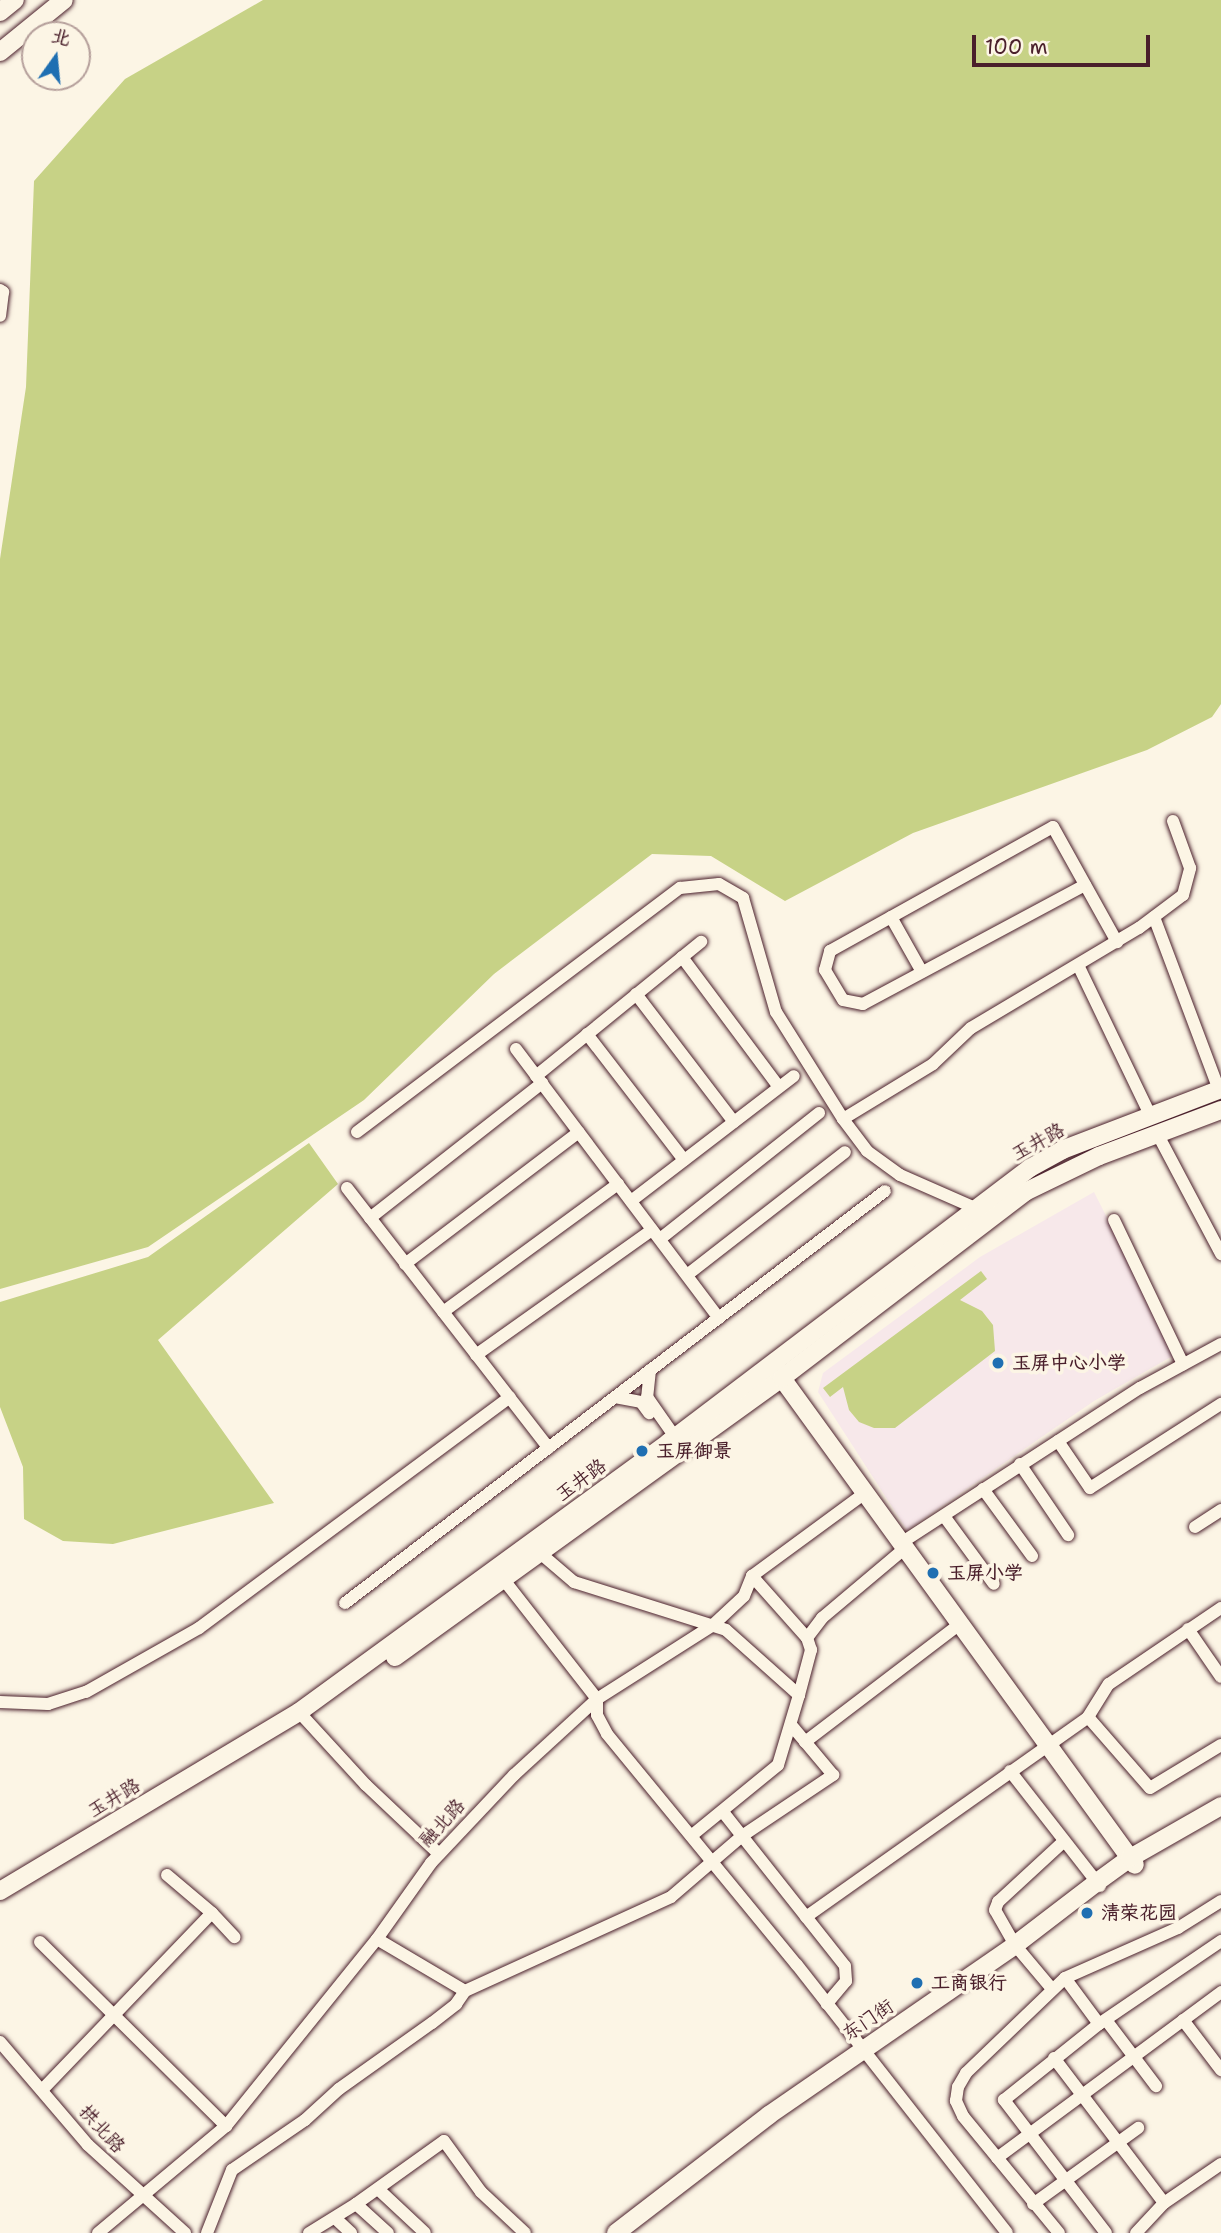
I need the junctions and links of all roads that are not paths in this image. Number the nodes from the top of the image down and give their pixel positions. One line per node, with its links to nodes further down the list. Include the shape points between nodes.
1 (15, 0): 3 (street)
2 (64, 0): 4 (street)
3 (0, 12)
4 (0, 52)
5 (0, 290): 6 (street)
6 (0, 316)
7 (1173, 821): 10 (street, via 1190,868 1183,895)
8 (1085, 884): 9 (street, via 1053,827); 12 (street); 15 (street)
9 (891, 917): 15 (street); 15 (street, via 830,951 825,970 843,1000 863,1004)
10 (1154, 917): 12 (street); 22 (street)
11 (701, 942): 13 (street)
12 (1117, 942): 14 (street)
13 (682, 957): 16 (street); 21 (street)
14 (1078, 965): 25 (street); 26 (street, via 971,1028 933,1064)
15 (922, 972)
16 (636, 995): 17 (street); 27 (street)
17 (587, 1034): 20 (street); 32 (street)
18 (516, 1049): 20 (street)
19 (794, 1076): 21 (street)
20 (539, 1079): 29 (street); 38 (street)
21 (779, 1087): 27 (street)
22 (1220, 1089): 25 (street, 玉井路)
23 (1221, 1110): 30 (street, 玉井路)
24 (819, 1114): 40 (street)
25 (1151, 1117): 37 (street, 玉井路, via 1062,1150)
26 (843, 1119): 28 (street, via 776,1012 743,898 719,884 680,888); 37 (street, via 867,1151 900,1175)
27 (734, 1122): 32 (street)
28 (357, 1132)
29 (579, 1132): 33 (street); 42 (street)
30 (1158, 1135): 41 (street); 50 (street, 玉井路, via 1099,1156 1025,1192)
31 (845, 1152): 43 (street)
32 (684, 1160): 36 (street)
33 (618, 1184): 36 (street); 44 (street)
34 (347, 1188): 38 (street)
35 (886, 1191): 45 (street)
36 (631, 1201): 40 (street)
37 (975, 1209): 50 (street, 玉井路)
38 (370, 1218): 42 (street)
39 (1114, 1220): 48 (street)
40 (656, 1234): 43 (street); 47 (street)
41 (1221, 1254)
42 (405, 1264): 44 (street)
43 (687, 1275): 45 (street)
44 (443, 1312): 47 (street)
45 (719, 1318): 49 (street)
46 (1221, 1344): 48 (street)
47 (477, 1355): 51 (street)
48 (1183, 1364): 55 (street)
49 (650, 1370): 52 (street); 54 (street, via 647,1397)
50 (777, 1371): 54 (street, 玉井路); 59 (street); 65 (street, 玉井路)
51 (510, 1397): 56 (street); 79 (street, via 199,1628 86,1692 48,1704)
52 (615, 1397): 54 (street, via 641,1402); 56 (street)
53 (1221, 1404): 55 (street, via 1090,1488)
54 (672, 1439): 80 (street, 玉井路)
55 (1058, 1441): 57 (street)
56 (549, 1448): 70 (street)
57 (1020, 1464): 58 (street); 63 (street)
58 (983, 1489): 61 (street); 66 (street)
59 (865, 1493): 64 (street); 67 (street, 融北路)
60 (1221, 1510): 62 (street)
61 (944, 1516): 64 (street); 69 (street)
62 (1195, 1527)
63 (1068, 1535)
64 (903, 1545): 72 (street); 75 (street, via 822,1618)
65 (540, 1553): 68 (street, 玉井路); 73 (street, via 575,1582)
66 (1032, 1556)
67 (752, 1576): 73 (street, 融北路, via 744,1596); 75 (street)
68 (504, 1580): 78 (street); 80 (street, 玉井路)
69 (994, 1584)
70 (345, 1603)
71 (1221, 1608): 74 (street)
72 (960, 1624): 83 (street); 84 (street)
73 (712, 1625): 77 (street, via 726,1630); 78 (street, 融北路)
74 (1188, 1629): 76 (street); 81 (street, via 1109,1684)
75 (807, 1638): 77 (street, via 811,1650)
76 (1221, 1677)
77 (799, 1695): 82 (street)
78 (597, 1699): 90 (street, via 597,1715 607,1734); 93 (street, 融北路, via 514,1775)
79 (0, 1702)
80 (302, 1716): 93 (street); 98 (street, 玉井路); 99 (street, 玉井路)
81 (1088, 1717): 84 (street); 85 (street, via 1150,1788)
82 (791, 1726): 83 (street); 88 (street, via 778,1765)
83 (805, 1742): 91 (street, via 833,1775)
84 (1047, 1745): 86 (street); 95 (street)
85 (1221, 1745)
86 (1010, 1771): 92 (street); 102 (street)
87 (1221, 1806): 95 (street, 东门街)
88 (723, 1812): 90 (street); 91 (street)
89 (1221, 1817): 95 (street, 东门街)
90 (691, 1836): 94 (street)
91 (742, 1836): 94 (street); 102 (street)
92 (1064, 1841): 97 (street); 107 (street, via 998,1902 995,1910)
93 (439, 1854): 104 (street, 融北路)
94 (713, 1860): 110 (street, via 671,1897); 112 (street)
95 (1133, 1862): 97 (street, 东门街)
96 (167, 1875): 101 (street)
97 (1100, 1885): 107 (street, 东门街)
98 (0, 1891)
99 (0, 1903)
100 (1220, 1904): 108 (street, via 1178,1928)
101 (212, 1913): 103 (street); 113 (street)
102 (806, 1917): 112 (street, via 845,1966 846,1981)
103 (233, 1937)
104 (377, 1939): 110 (street); 124 (street, 融北路)
105 (1221, 1941): 115 (street)
106 (40, 1942): 113 (street)
107 (1018, 1949): 109 (street); 117 (street, 东门街)
108 (1065, 1978): 109 (street); 115 (street)
109 (1052, 1989): 128 (street, via 966,2073 958,2087 956,2101 963,2116)
110 (465, 1991): 139 (street, via 432,2023 232,2170)
111 (1221, 1992): 114 (street)
112 (827, 2004): 117 (street)
113 (114, 2015): 122 (street); 124 (street)
114 (1183, 2020): 118 (street); 120 (street)
115 (1102, 2022): 118 (street); 119 (street)
116 (0, 2042): 122 (street, 拱北路)
117 (865, 2054): 145 (street, 东门街); 146 (street, 东门街); 147 (street)
118 (1133, 2056): 121 (street); 123 (street)
119 (1054, 2058): 123 (street); 126 (street, via 1004,2100)
120 (1220, 2066)
121 (1156, 2086)
122 (41, 2090): 132 (street, 拱北路, via 88,2145)
123 (1083, 2095): 126 (street); 127 (street)
124 (226, 2126): 132 (street, 融北路)
125 (1138, 2128): 127 (street)
126 (1030, 2134): 128 (street); 130 (street)
127 (1118, 2142): 130 (street); 133 (street)
128 (997, 2158): 135 (street)
129 (1221, 2164): 133 (street)
130 (1065, 2179): 135 (street); 149 (street)
131 (378, 2189): 134 (street); 143 (street); 144 (street, via 444,2141 481,2192)
132 (141, 2195): 137 (street, 融北路); 138 (street, 拱北路)
133 (1164, 2203): 150 (street)
134 (356, 2204): 136 (street); 142 (street)
135 (1034, 2204): 148 (street)
136 (335, 2218): 140 (street); 141 (street)
137 (98, 2233)
138 (185, 2233)
139 (207, 2233)
140 (310, 2233)
141 (351, 2233)
142 (388, 2233)
143 (425, 2233)
144 (525, 2233)
145 (615, 2233)
146 (628, 2233)
147 (1007, 2233)
148 (1059, 2233)
149 (1106, 2233)
150 (1136, 2233)

